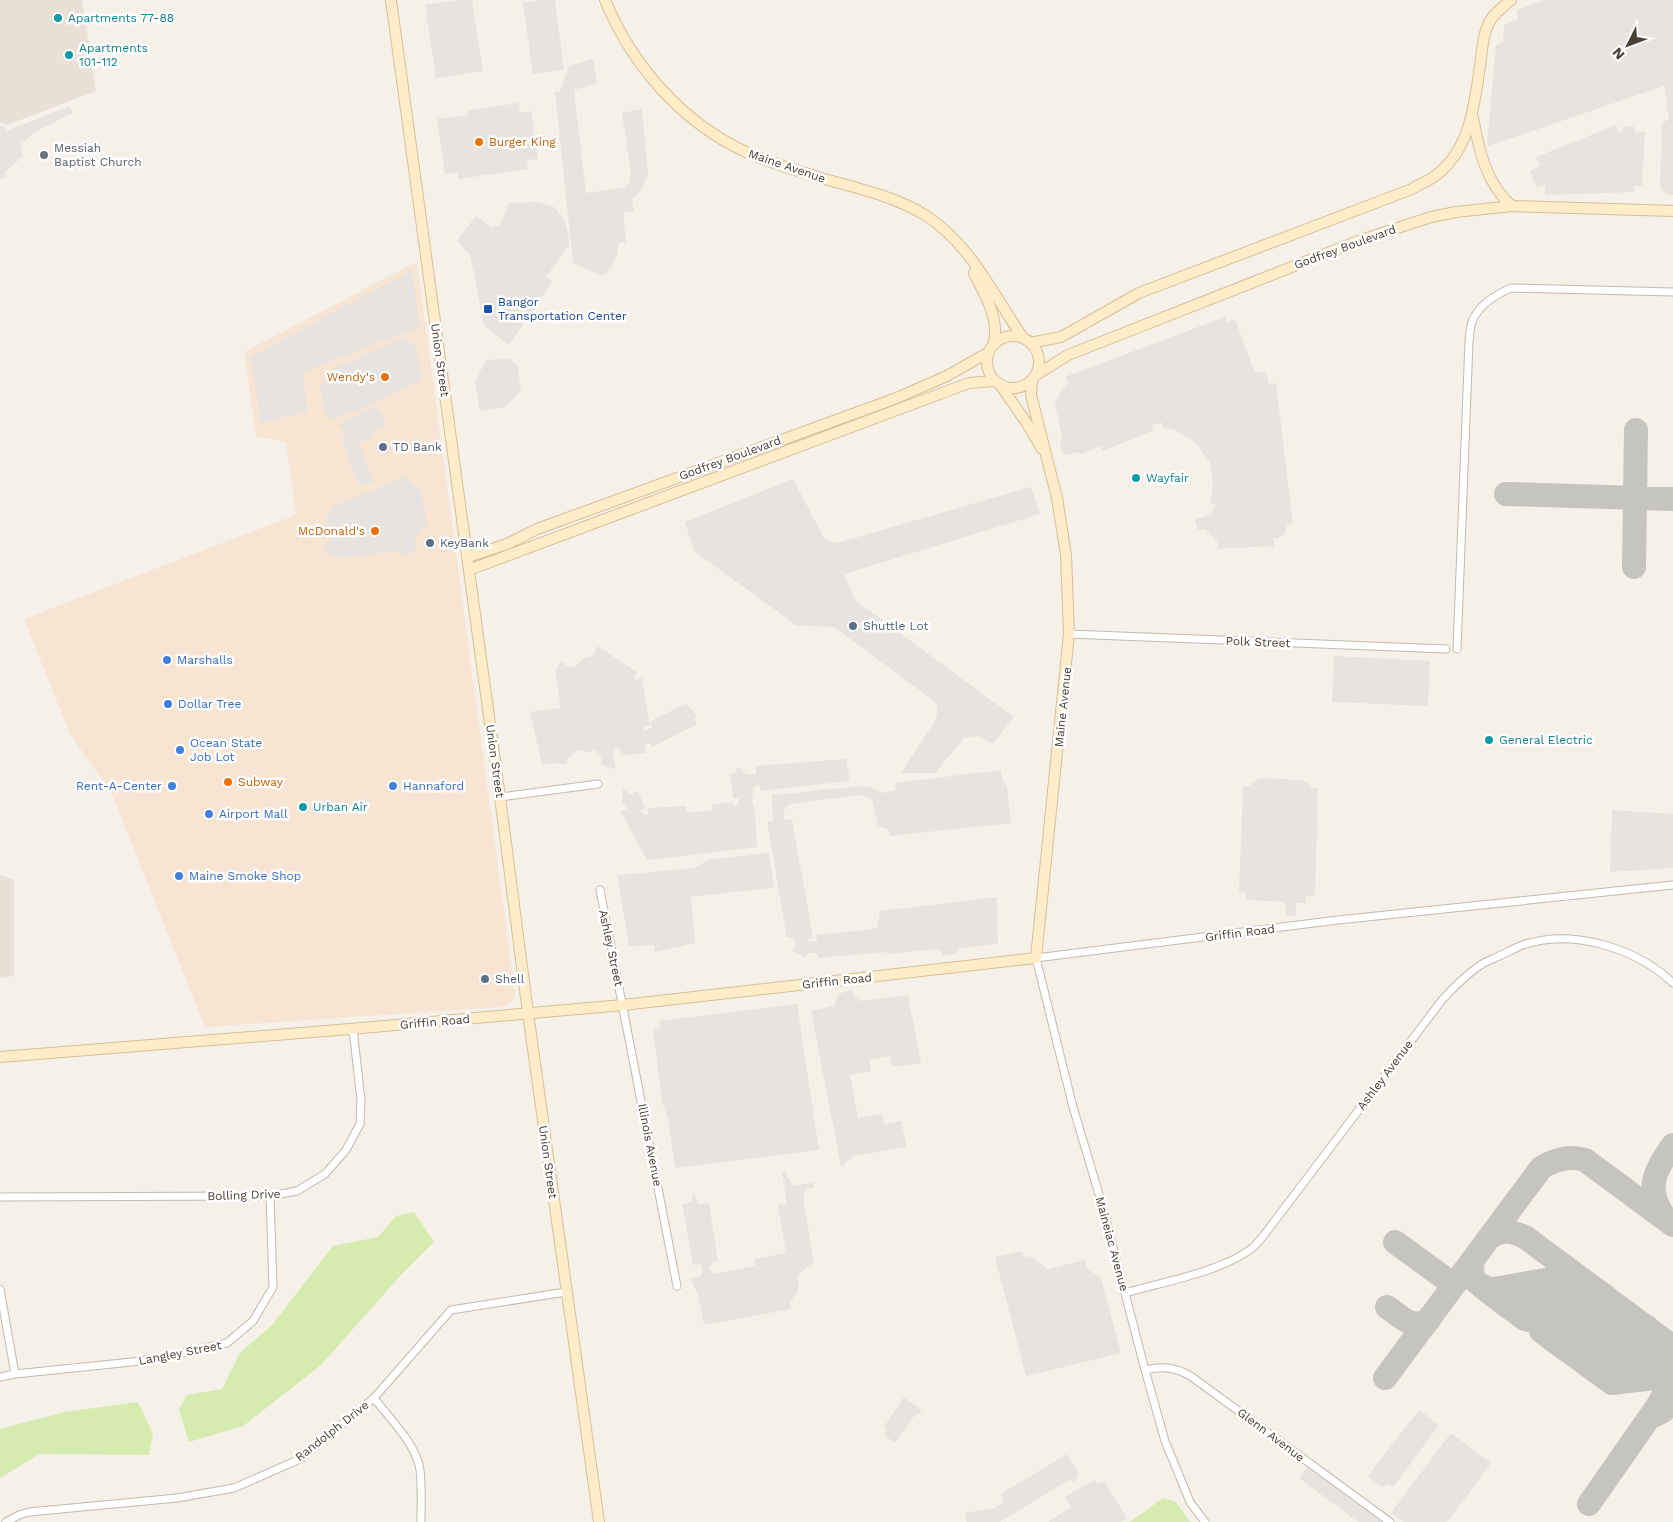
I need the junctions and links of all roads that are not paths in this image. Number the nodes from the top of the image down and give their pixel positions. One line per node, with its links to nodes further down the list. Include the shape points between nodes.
1 (391, 0): 14 (street, Union Street)
2 (605, 0): 7 (street, Maine Avenue, via 614,23 640,64 696,122 765,160 903,204 940,225)
3 (1511, 0): 4 (street, via 1488,25)
4 (1472, 114): 5 (street, via 1486,170 1501,197); 9 (street, via 1464,139 1446,165 1433,178 1412,189 1139,293 1061,337)
5 (1512, 206): 6 (street, Godfrey Boulevard); 11 (street, Godfrey Boulevard, via 1431,217 1358,241 1068,355)
6 (1673, 211)
7 (962, 248): 9 (street, Maine Avenue); 10 (street, Maine Avenue, via 990,309 996,335)
8 (1673, 292): 18 (street, via 1511,288 1484,304 1472,322)
9 (1027, 340): 10 (street, via 1007,337); 11 (street, via 1038,354)
10 (991, 348): 12 (street, via 987,367); 14 (street, Godfrey Boulevard, via 947,376 894,399)
11 (1034, 378): 12 (street, via 1019,388); 13 (street, Maine Avenue, via 1031,395)
12 (998, 383): 13 (street, Maine Avenue); 15 (street, Godfrey Boulevard, via 969,383)
13 (1047, 456): 16 (street, Maine Avenue, via 1066,555)
14 (468, 557): 15 (street, Union Street)
15 (469, 570): 20 (street, Union Street)
16 (1069, 634): 17 (street, Polk Street); 23 (street, Maine Avenue)
17 (1446, 649)
18 (1457, 650)
19 (598, 784): 20 (street)
20 (500, 798): 26 (street, Union Street)
21 (1673, 885): 23 (street, Griffin Road, via 1338,920)
22 (600, 890): 25 (street, Ashley Street)
23 (1036, 958): 25 (street, Griffin Road); 34 (street, Maineiac Avenue)
24 (1673, 983): 34 (street, Ashley Avenue, via 1636,956 1580,940 1521,946 1480,966 1442,1000 1252,1248 1218,1266)
25 (623, 1005): 26 (street, Griffin Road); 31 (street, Illinois Avenue)
26 (528, 1013): 27 (street, Griffin Road); 33 (street, Union Street)
27 (353, 1029): 28 (street, Griffin Road); 29 (street, Bolling Drive, via 362,1100 360,1124 346,1150 325,1174 297,1191)
28 (0, 1057)
29 (270, 1196): 30 (street, Bolling Drive); 36 (street, Langley Street, via 272,1286 253,1321 227,1343 151,1360)
30 (0, 1198)
31 (677, 1286)
32 (0, 1289): 36 (street)
33 (566, 1292): 38 (street, Randolph Drive, via 451,1310); 41 (street, Union Street)
34 (1125, 1293): 35 (street, Maineiac Avenue)
35 (1144, 1370): 42 (street, Maineiac Avenue, via 1165,1441 1190,1502); 43 (street, Glenn Avenue, via 1174,1368 1192,1377)
36 (15, 1374): 37 (street, Langley Street)
37 (0, 1377)
38 (374, 1398): 39 (street, Randolph Drive, via 300,1459 234,1488 177,1498 29,1512); 40 (street, via 418,1460)
39 (6, 1522)
40 (421, 1522)
41 (599, 1522)
42 (1205, 1522)
43 (1390, 1522)

